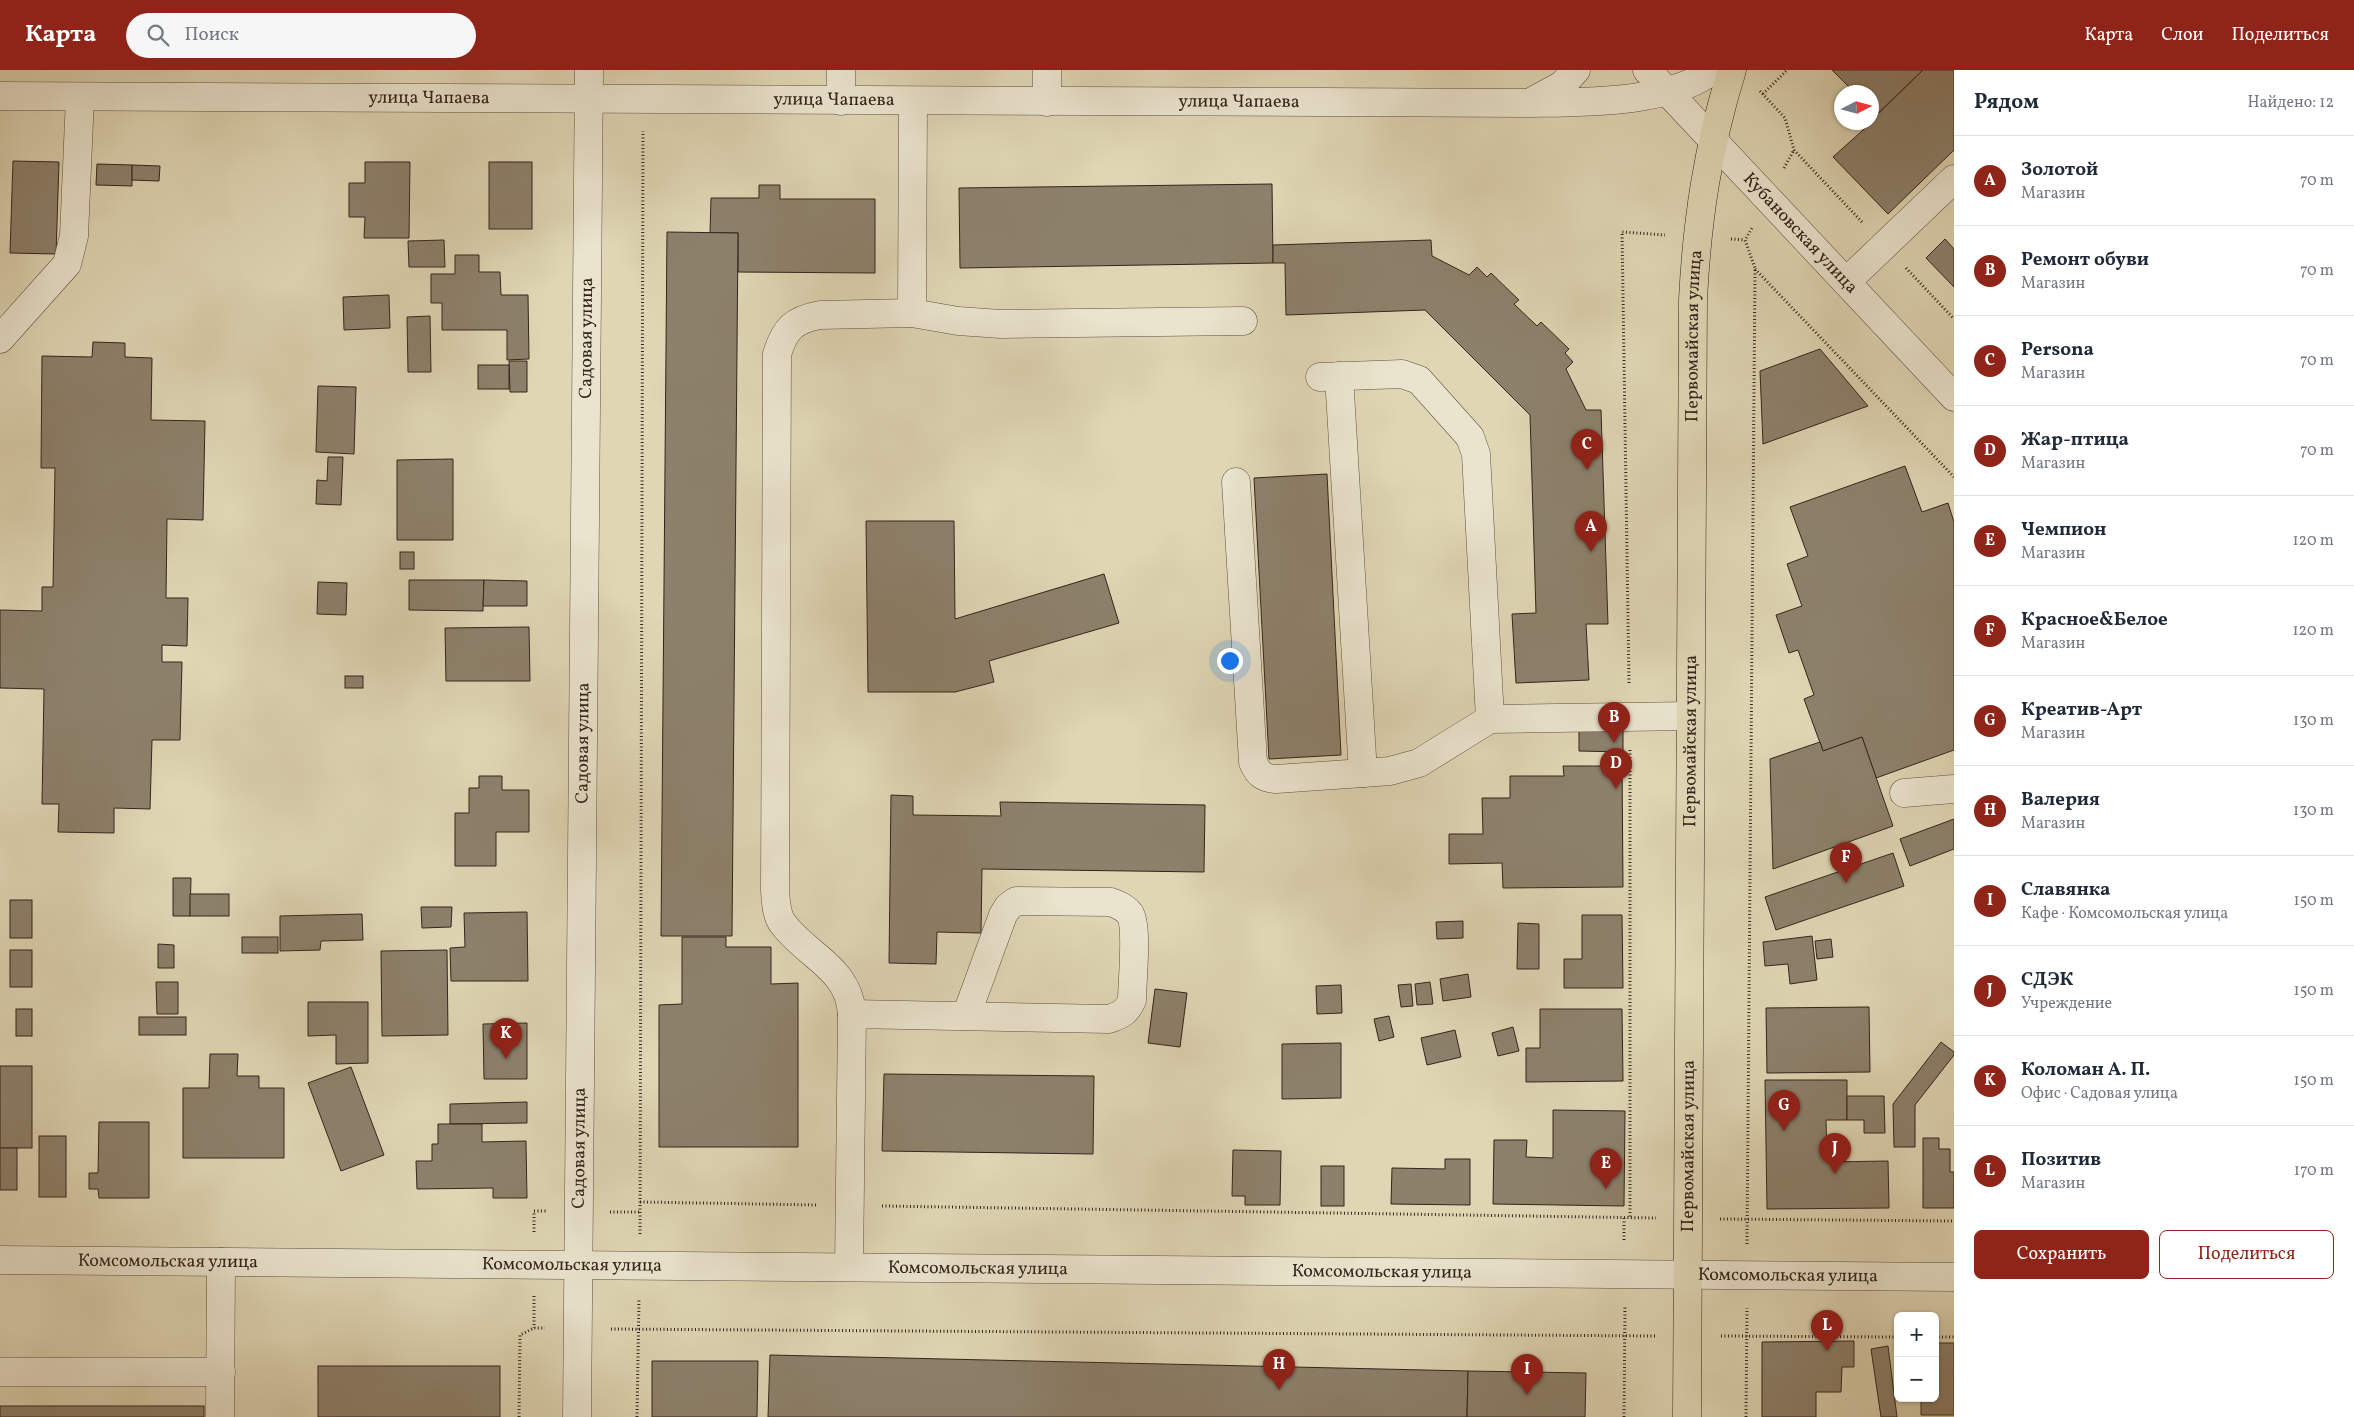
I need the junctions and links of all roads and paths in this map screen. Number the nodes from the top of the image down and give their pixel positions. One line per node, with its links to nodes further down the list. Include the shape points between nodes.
1 (589, 70): 12 (street, Садовая улица)
2 (841, 70): 13 (street)
3 (1047, 70): 15 (street)
4 (1576, 70): 16 (street, via 1562,85)
5 (1647, 70): 9 (street, Кубановская улица)
6 (1713, 70): 9 (street, улица Чапаева)
7 (1732, 70): 17 (main road, Первомайская улица)
8 (1787, 70): 21 (path, via 1763,94 1785,118 1794,150)
9 (1667, 92): 16 (street, улица Чапаева, via 1578,102); 17 (street, Кубановская улица)
10 (0, 96): 11 (street, улица Чапаева)
11 (80, 97): 12 (street, улица Чапаева); 27 (street, via 71,253 58,275)
12 (588, 100): 13 (street, улица Чапаева); 45 (street, Садовая улица)
13 (841, 101): 14 (street, улица Чапаева)
14 (913, 102): 15 (street, улица Чапаева); 24 (street)
15 (1047, 102): 16 (street, улица Чапаева)
16 (1529, 103)
17 (1712, 139): 23 (street, Кубановская улица); 31 (main road, Первомайская улица, via 1696,237 1693,300)
18 (643, 168): 38 (path)
19 (1954, 179): 21 (street)
20 (1745, 240): 22 (path)
21 (1884, 246): 23 (street); 25 (path)
22 (1755, 268): 29 (path); 42 (path, via 1747,1219)
23 (1846, 282): 28 (street, Кубановская улица)
24 (912, 313): 26 (street, via 1001,324); 36 (street, via 806,317 791,325 777,354 777,910 783,924 848,989)
25 (1954, 319)
26 (1243, 320)
27 (0, 339)
28 (1954, 398)
29 (1954, 477)
30 (1236, 482): 33 (street, via 1253,762 1257,772 1266,778 1276,779)
31 (1690, 716): 32 (street); 47 (main road, Первомайская улица)
32 (1490, 719): 33 (street, via 1419,763 1390,771); 33 (street, via 1476,454 1470,437 1419,380 1402,374 1330,377)
33 (1363, 773)
34 (1954, 789): 35 (street)
35 (1904, 793)
36 (852, 1014): 37 (street); 39 (street)
37 (966, 1016): 37 (street, via 1003,915 1016,902 1111,902 1123,906 1131,915 1134,928 1132,1000 1128,1010 1119,1016 1109,1019)
38 (640, 1202): 39 (path); 40 (path)
39 (850, 1205): 41 (path); 46 (street)
40 (640, 1212)
41 (1624, 1218)
42 (1954, 1221)
43 (0, 1260): 44 (street, Комсомольская улица)
44 (220, 1262): 45 (street, Комсомольская улица); 54 (street)
45 (578, 1264): 46 (street, Комсомольская улица); 57 (street, Садовая улица)
46 (849, 1266): 47 (street, Комсомольская улица)
47 (1688, 1274): 48 (street, Комсомольская улица); 60 (main road, Первомайская улица)
48 (1954, 1277)
49 (534, 1328): 56 (path, via 520,1335)
50 (1894, 1337): 61 (path, via 1747,1336)
51 (1939, 1337): 52 (path)
52 (1954, 1337)
53 (0, 1372): 54 (street)
54 (220, 1372): 55 (street)
55 (220, 1417)
56 (519, 1417)
57 (577, 1417)
58 (637, 1417): 59 (path, via 638,1329 1625,1336)
59 (1624, 1417)
60 (1687, 1417)
61 (1746, 1417)

